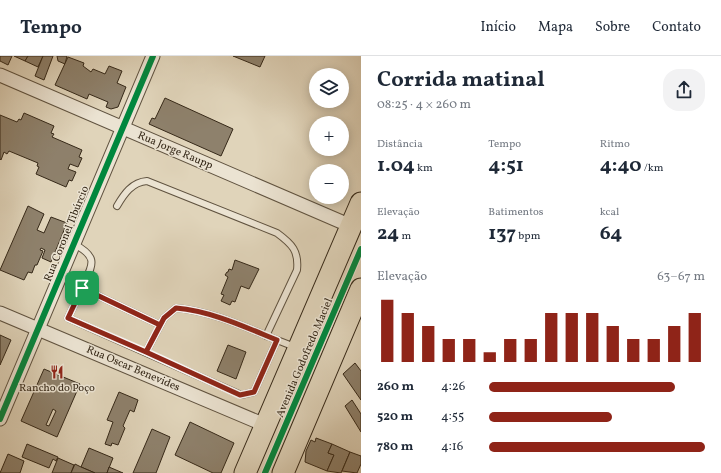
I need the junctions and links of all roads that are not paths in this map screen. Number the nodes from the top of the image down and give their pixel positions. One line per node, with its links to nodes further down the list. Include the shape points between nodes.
1 (153, 56): 3 (street, Rua Coronel Tibúrcio)
2 (0, 75): 3 (street, Rua Jorge Raupp)
3 (121, 128): 6 (street, Rua Jorge Raupp); 7 (street, Rua Coronel Tibúrcio)
4 (361, 203): 6 (main road, Avenida Godofredo Maciel)
5 (117, 206): 13 (lane, via 133,185 147,181 277,233 291,243 298,260 297,270)
6 (351, 226): 15 (main road, Avenida Godofredo Maciel)
7 (74, 244): 8 (lane, via 86,250 92,257); 12 (street, Rua Coronel Tibúrcio)
8 (82, 288): 11 (lane); 16 (lane, via 68,318)
9 (361, 289): 20 (main road)
10 (0, 313): 12 (street, Rua Oscar Benevides)
11 (160, 325): 13 (lane, via 172,310 190,309); 16 (lane)
12 (38, 329): 17 (street, Rua Coronel Tibúrcio); 18 (street, Rua Oscar Benevides)
13 (266, 336): 14 (lane)
14 (277, 340): 15 (lane); 16 (lane, via 254,392 247,395 240,395)
15 (298, 348): 18 (main road, Avenida Godofredo Maciel)
16 (146, 352)
17 (0, 420)
18 (265, 425): 19 (main road, Avenida Godofredo Maciel)
19 (245, 473)
20 (283, 473)

